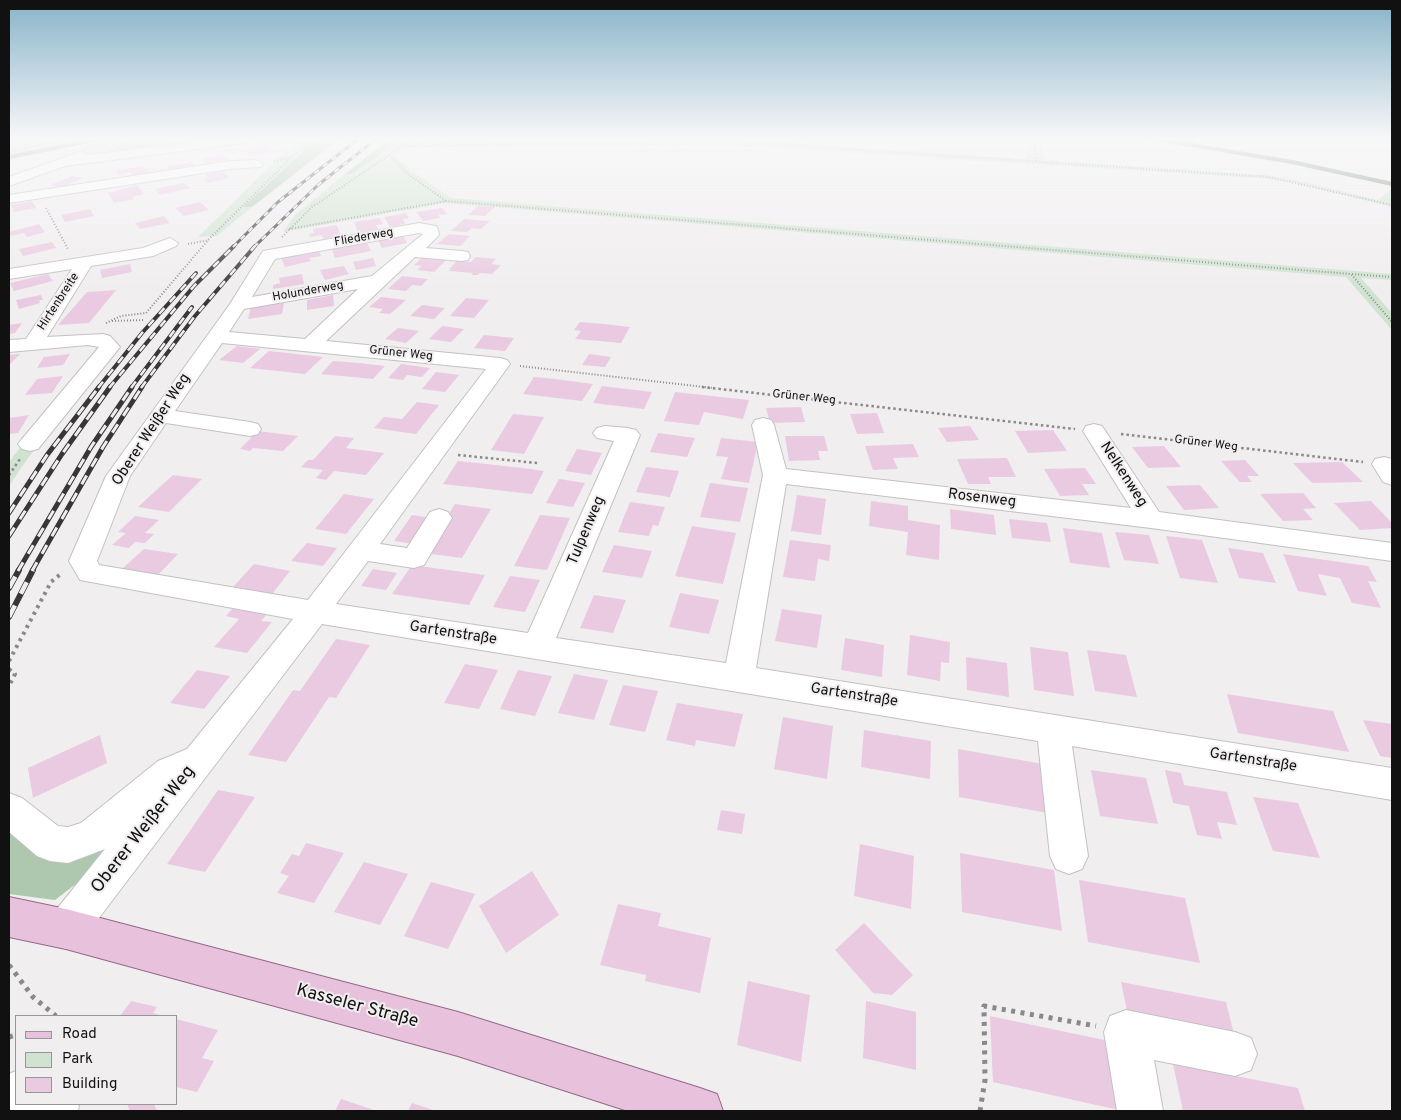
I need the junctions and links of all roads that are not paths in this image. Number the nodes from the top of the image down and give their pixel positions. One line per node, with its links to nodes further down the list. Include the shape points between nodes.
1 (68, 191): 2 (street)
2 (9, 199)
3 (170, 243): 7 (street, Hirtenbreite, via 147,252)
4 (413, 252): 5 (street, Fliederweg, via 430,235 430,230 419,228); 6 (street, Fliederweg); 9 (street, Fliederweg)
5 (268, 255): 10 (street, Oberer Weißer Weg)
6 (462, 256)
7 (81, 262): 8 (street, Hirtenbreite); 12 (street, Hirtenbreite)
8 (9, 274)
9 (378, 280): 10 (street, Holunderweg); 13 (street, Fliederweg)
10 (238, 305): 11 (street, Oberer Weißer Weg)
11 (215, 336): 13 (street, Grüner Weg); 16 (street, Oberer Weißer Weg)
12 (32, 344): 14 (street); 21 (street, via 88,339 103,340 110,346)
13 (310, 345): 15 (street, Grüner Weg)
14 (9, 346)
15 (500, 364): 25 (street, Oberer Weißer Weg)
16 (161, 416): 18 (street); 27 (street, Oberer Weißer Weg, via 118,476 84,561 90,573)
17 (763, 425): 22 (street)
18 (250, 428)
19 (1094, 431): 24 (street, Nelkenweg)
20 (605, 433): 28 (street, Tulpenweg, via 628,435)
21 (30, 444)
22 (775, 475): 24 (street, Rosenweg); 29 (street)
23 (439, 518): 25 (street, via 414,558)
24 (1151, 519): 26 (street, Rosenweg)
25 (361, 551): 27 (street, Oberer Weißer Weg)
26 (1392, 552)
27 (314, 612): 28 (street, Gartenstraße); 31 (street, Oberer Weißer Weg)
28 (537, 647): 29 (street, Gartenstraße)
29 (739, 678): 30 (street, Gartenstraße)
30 (1053, 728): 32 (street, Gartenstraße); 34 (street)
31 (201, 757): 33 (street, via 170,772 93,836 68,846 50,843); 36 (street, Oberer Weißer Weg)
32 (1392, 784)
33 (9, 810)
34 (1069, 856)
35 (9, 917): 36 (main road, Kasseler Straße)
36 (66, 929): 38 (main road, Kasseler Straße, via 458,1034)
37 (1235, 1054): 39 (street, via 1126,1032)
38 (672, 1108)
39 (1140, 1111)

